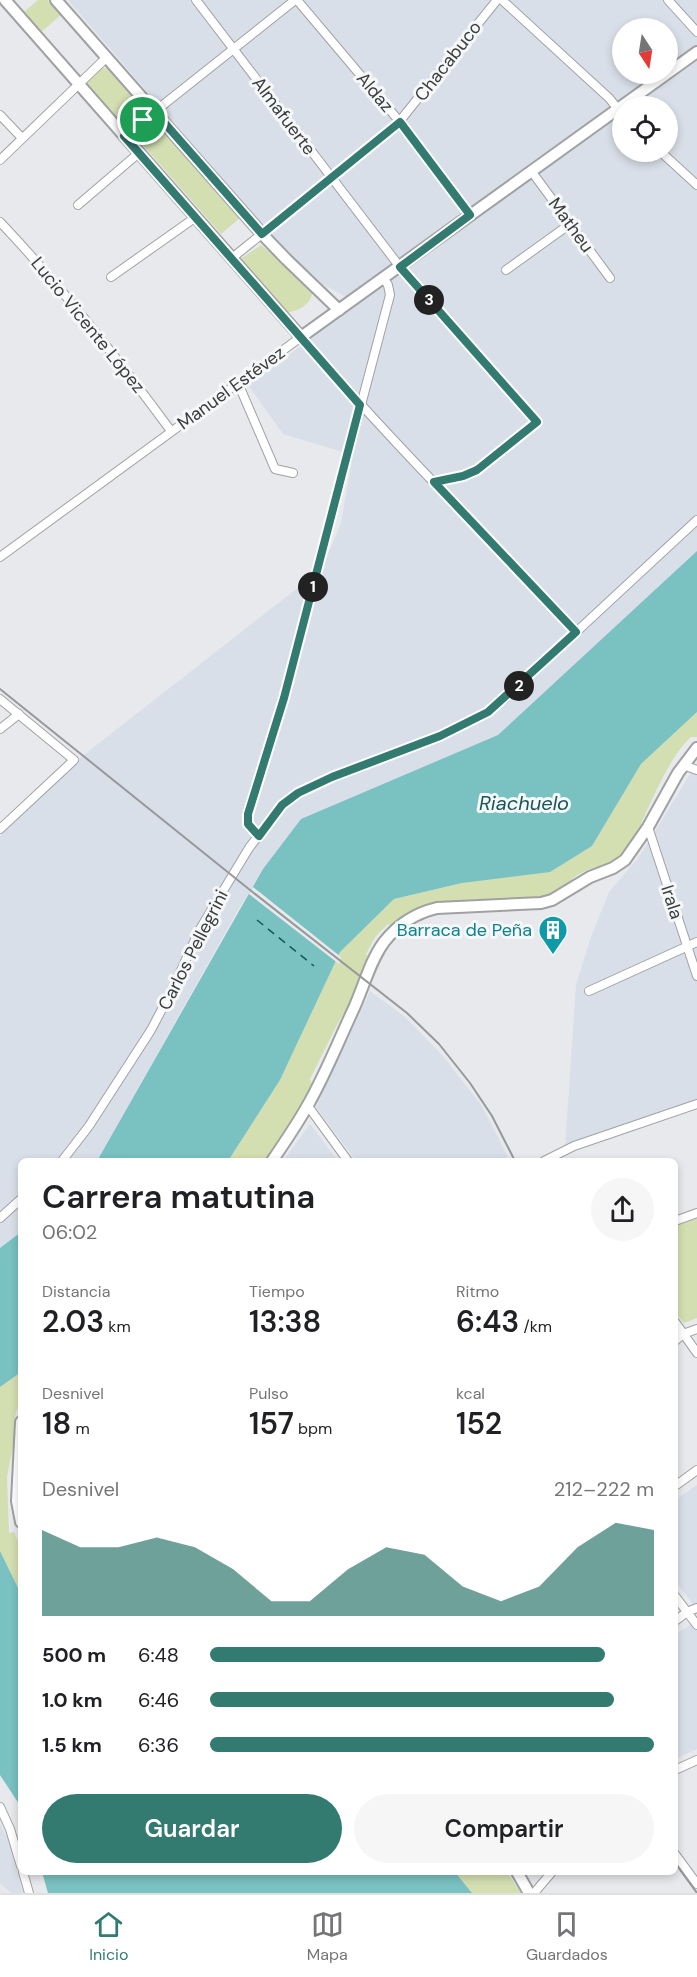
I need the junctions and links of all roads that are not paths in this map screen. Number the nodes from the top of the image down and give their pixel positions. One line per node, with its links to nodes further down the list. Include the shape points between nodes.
1 (5, 0): 12 (main road)
2 (56, 0): 11 (main road)
3 (196, 0): 9 (street, Almafuerte)
4 (296, 0): 9 (street); 18 (street, Aldaz)
5 (497, 0): 18 (street, Chacabuco)
6 (502, 0): 14 (street)
7 (668, 0): 8 (street)
8 (697, 32)
9 (234, 50): 15 (street); 25 (street, Almafuerte)
10 (697, 52): 13 (main road, Manuel Estévez)
11 (107, 57): 12 (street); 15 (main road)
12 (78, 84): 19 (main road); 20 (street)
13 (640, 96)
14 (612, 101)
15 (154, 111): 19 (street); 32 (main road)
16 (0, 115): 20 (street)
17 (612, 117): 24 (main road, Manuel Estévez)
18 (400, 122): 25 (street, Chacabuco); 28 (street, Aldaz)
19 (124, 136): 21 (main road)
20 (22, 138): 22 (street)
21 (140, 152): 27 (street); 29 (main road)
22 (0, 160)
23 (672, 162): 26 (street)
24 (532, 172): 28 (main road, Manuel Estévez); 31 (street, Matheu)
25 (331, 179): 32 (street, Chacabuco); 34 (street, Almafuerte)
26 (697, 185)
27 (78, 205)
28 (470, 215): 34 (main road, Manuel Estévez)
29 (196, 218): 33 (main road); 36 (street)
30 (0, 222): 43 (street, Lucio Vicente López, via 41,265)
31 (570, 224): 35 (street); 37 (street, Matheu)
32 (262, 234): 33 (street, Chacabuco); 39 (main road)
33 (232, 258): 40 (main road)
34 (400, 267): 38 (main road, Manuel Estévez); 45 (street, Almafuerte, via 537,422 477,470)
35 (506, 270)
36 (111, 277)
37 (610, 278)
38 (384, 279): 39 (main road, Manuel Estévez); 42 (street, via 390,295)
39 (339, 310): 40 (main road, Manuel Estévez)
40 (301, 337): 41 (street, Manuel Estévez); 42 (street)
41 (238, 383): 43 (street, Manuel Estévez); 44 (street, via 276,469)
42 (360, 405): 45 (street); 57 (street, via 284,698 248,814 248,824)
43 (171, 431): 47 (street, Manuel Estévez)
44 (293, 473)
45 (434, 482): 48 (street)
46 (697, 520): 48 (street, Carlos Pellegrini)
47 (0, 557)
48 (576, 632): 57 (street, Carlos Pellegrini, via 488,712 440,736 298,793 282,805)
49 (0, 699): 50 (street)
50 (19, 714): 51 (street); 56 (street, via 74,760)
51 (0, 729)
52 (697, 748): 53 (main road)
53 (683, 765): 54 (street); 55 (main road)
54 (697, 770)
55 (648, 827): 59 (street, Irala); 63 (main road, via 620,864 552,900 531,905 437,908 400,925 375,958)
56 (0, 829)
57 (259, 836): 64 (street, Carlos Pellegrini, via 200,929 151,1030)
58 (697, 942): 59 (street)
59 (687, 947): 60 (street, Irala); 61 (street)
60 (697, 976)
61 (589, 992)
62 (697, 1104): 67 (street, via 574,1146)
63 (308, 1106): 65 (main road); 66 (street)
64 (64, 1158)
65 (274, 1158)
66 (346, 1158)
67 (558, 1158)
68 (18, 1202): 70 (street)
69 (697, 1213): 71 (street)
70 (0, 1218)
71 (678, 1220)
72 (678, 1327): 74 (street)
73 (697, 1329): 74 (street)
74 (683, 1334): 75 (street); 76 (street)
75 (678, 1338)
76 (697, 1353)
77 (697, 1470): 79 (street)
78 (18, 1482): 80 (main road)
79 (678, 1484)
80 (18, 1507)
81 (678, 1600): 83 (street)
82 (697, 1608): 83 (street)
83 (687, 1612): 84 (street); 85 (street)
84 (678, 1619)
85 (697, 1625)
86 (697, 1760): 87 (street)
87 (678, 1769)
88 (0, 1807): 89 (street)
89 (18, 1856)
90 (678, 1858): 94 (street)
91 (24, 1875): 95 (street)
92 (519, 1875): 96 (main road)
93 (549, 1875): 96 (street)
94 (697, 1884)
95 (29, 1893)
96 (532, 1893)

